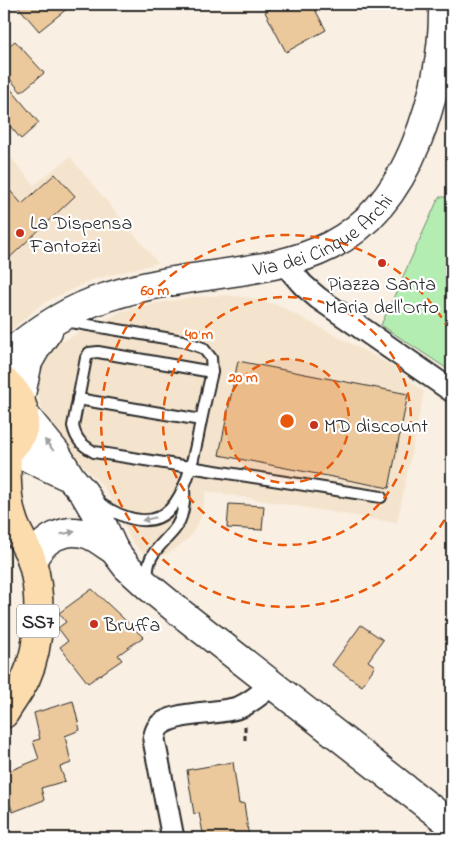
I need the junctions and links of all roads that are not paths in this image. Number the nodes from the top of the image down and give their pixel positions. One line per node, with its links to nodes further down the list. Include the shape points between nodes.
1 (443, 4): 2 (main road, Via dei Cinque Archi, via 442,43 434,86 419,136 399,179 382,204 356,229 317,252)
2 (284, 263): 3 (main road, Via dei Cinque Archi, via 143,287 75,309); 6 (street, via 318,298)
3 (56, 320): 4 (main road, Via dei Cinque Archi, via 24,340); 5 (lane, via 183,341 203,348 211,358); 7 (main road, via 28,362)
4 (4, 358)
5 (212, 372): 8 (lane, via 89,353); 9 (lane)
6 (452, 391)
7 (16, 398): 10 (main road, via 23,428 17,441); 12 (main road, one-way to 7)
8 (78, 399): 9 (lane); 11 (lane, via 73,426 75,435 94,452)
9 (201, 420): 11 (lane)
10 (5, 452): 12 (main road, via 27,457); 15 (main road, SS7)
11 (192, 467): 13 (lane); 14 (lane)
12 (78, 486): 13 (lane, one-way to 12, via 172,508 163,515 140,521 112,511); 16 (main road)
13 (184, 489): 18 (lane, via 185,501 175,530 156,548 150,559)
14 (381, 497)
15 (9, 515): 17 (main road, SS7)
16 (114, 550): 17 (main road, one-way to 16, via 36,552 52,537 62,533 76,531); 18 (main road)
17 (32, 562): 20 (main road, SS7, via 38,601 36,644 26,679)
18 (149, 587): 19 (main road)
19 (273, 684): 21 (main road); 22 (street, via 239,707 177,718 150,728 155,734)
20 (4, 714)
21 (452, 825)
22 (173, 838)

